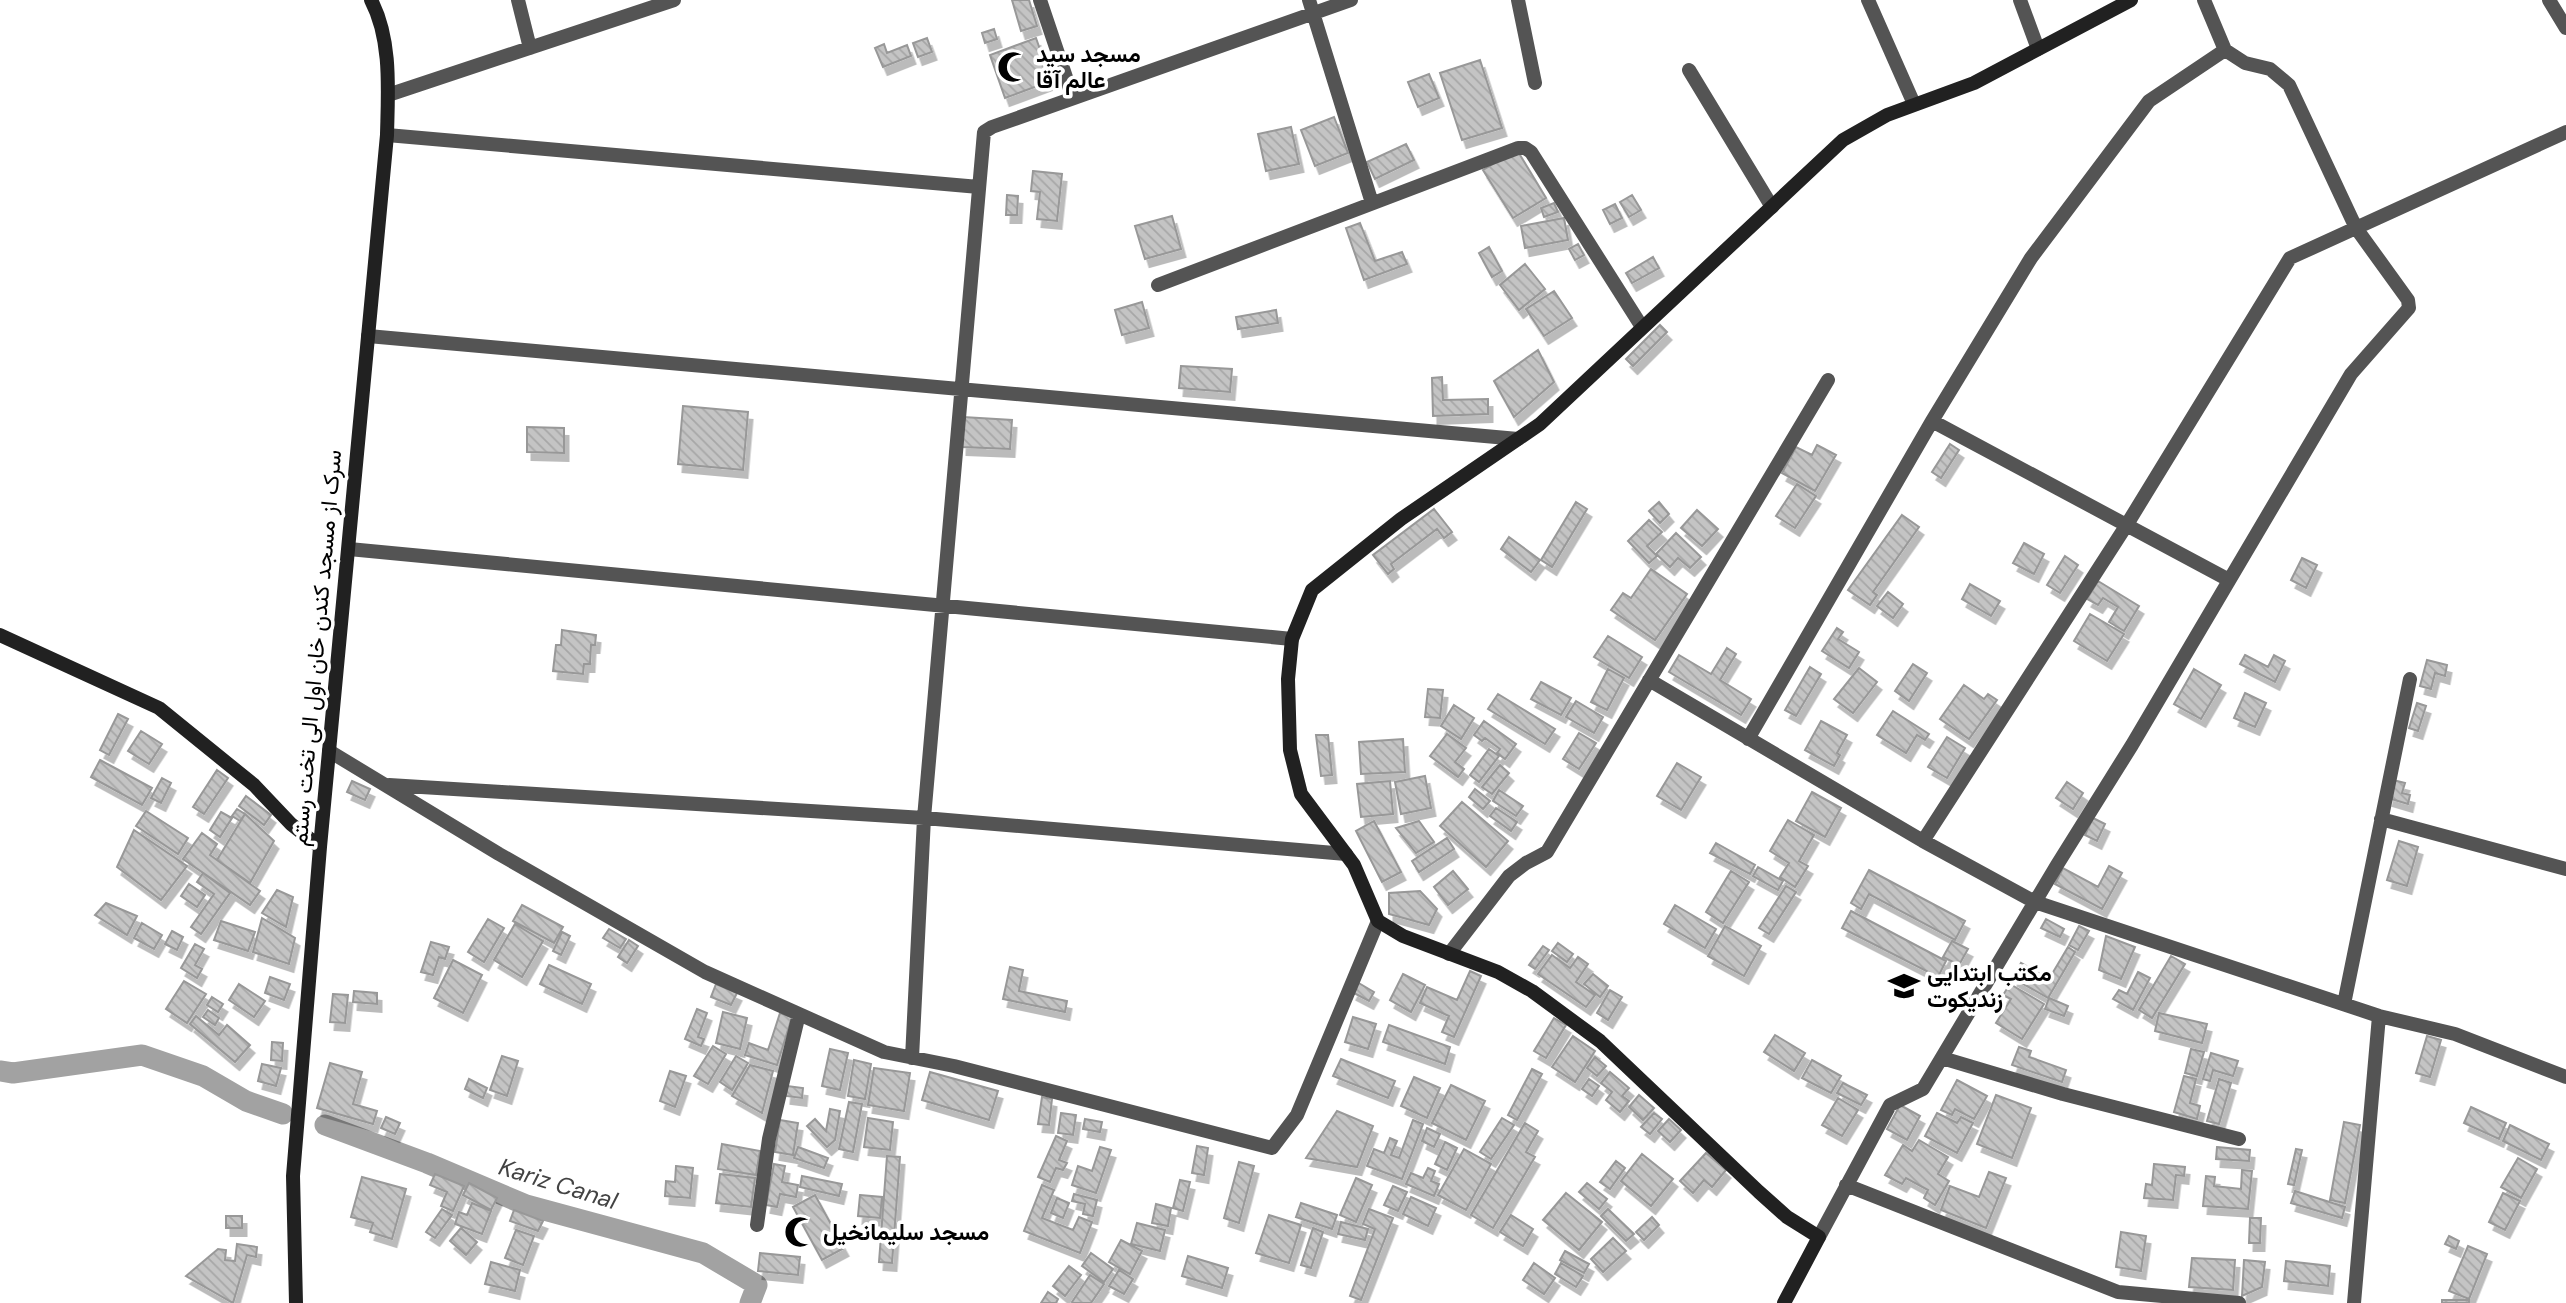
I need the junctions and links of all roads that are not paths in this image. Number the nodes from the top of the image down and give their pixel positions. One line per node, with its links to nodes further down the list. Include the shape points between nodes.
1 (371, 0): 19 (street, سرک از مسجد کندن خان اول الی تخت رستم, via 383,37)
2 (518, 0): 14 (street)
3 (674, 0): 14 (street)
4 (1040, 0): 20 (street)
5 (1351, 0): 12 (street)
6 (1518, 0): 18 (street)
7 (1868, 0): 21 (street)
8 (2020, 0): 15 (street)
9 (2131, 0): 15 (street)
10 (2204, 0): 16 (street)
11 (2549, 0): 13 (street)
12 (1311, 7): 20 (street); 25 (street)
13 (2566, 28)
14 (530, 48): 19 (street)
15 (2038, 49): 21 (street, via 1974,83)
16 (2225, 50): 27 (street, via 2245,63 2270,69 2289,85); 33 (street, via 2149,101 2031,258)
17 (1689, 70): 26 (street)
18 (1535, 83)
19 (388, 95): 23 (street, سرک از مسجد کندن خان اول الی تخت رستم)
20 (1073, 98): 24 (street, via 984,132)
21 (1914, 104): 26 (street, via 1843,140)
22 (2566, 132): 27 (street)
23 (387, 135): 24 (street); 30 (street, سرک از مسجد کندن خان اول الی تخت رستم)
24 (979, 187): 32 (street)
25 (1372, 203): 28 (street); 29 (street, via 1525,148)
26 (1772, 208): 29 (street)
27 (2356, 228): 35 (street, via 2290,258); 37 (street, via 2408,300 2409,308 2351,374)
28 (1157, 285)
29 (1642, 327): 34 (street, via 1540,424)
30 (368, 336): 32 (street); 36 (street, سرک از مسجد کندن خان اول الی تخت رستم)
31 (1828, 380): 42 (street)
32 (961, 389): 34 (street); 38 (street)
33 (1932, 421): 35 (street); 43 (street)
34 (1518, 439): 40 (street, via 1401,519 1312,590)
35 (2126, 526): 37 (street); 48 (street)
36 (349, 549): 38 (street); 44 (street, سرک از مسجد کندن خان اول الی تخت رستم)
37 (2230, 580): 52 (street)
38 (943, 606): 40 (street); 46 (street)
39 (0, 635): 49 (street, via 159,708 254,785)
40 (1292, 639): 50 (street, via 1290,750 1301,794)
41 (2410, 679): 47 (street)
42 (1649, 680): 43 (street); 54 (street, via 1547,852 1509,876)
43 (1748, 738): 48 (street)
44 (329, 751): 45 (street); 49 (street, سرک از مسجد کندن خان اول الی تخت رستم)
45 (384, 784): 46 (street); 56 (street, via 705,972)
46 (924, 818): 50 (street); 58 (street)
47 (2381, 819): 51 (street); 55 (street)
48 (1923, 841): 52 (street)
49 (320, 847): 65 (street, سرک از مسجد کندن خان اول الی تخت رستم, via 293,1176)
50 (1346, 853): 53 (street)
51 (2566, 869)
52 (2035, 902): 55 (street); 59 (street)
53 (1378, 921): 54 (street); 58 (street, via 1297,1115 1272,1148)
54 (1449, 954): 64 (street, via 1498,972 1532,991 1600,1041 1787,1217)
55 (2344, 1004): 57 (street)
56 (799, 1014): 58 (street, via 884,1052); 63 (street, via 769,1139)
57 (2379, 1016): 60 (street, via 2455,1034); 68 (street)
58 (912, 1058)
59 (1942, 1058): 61 (street); 62 (street, via 1923,1089 1890,1105)
60 (2566, 1077)
61 (2239, 1139)
62 (1846, 1185): 64 (street); 67 (street, via 2118,1292)
63 (757, 1225)
64 (1819, 1237): 66 (street)
65 (296, 1303)
66 (1784, 1303)
67 (2239, 1303)
68 (2354, 1303)

